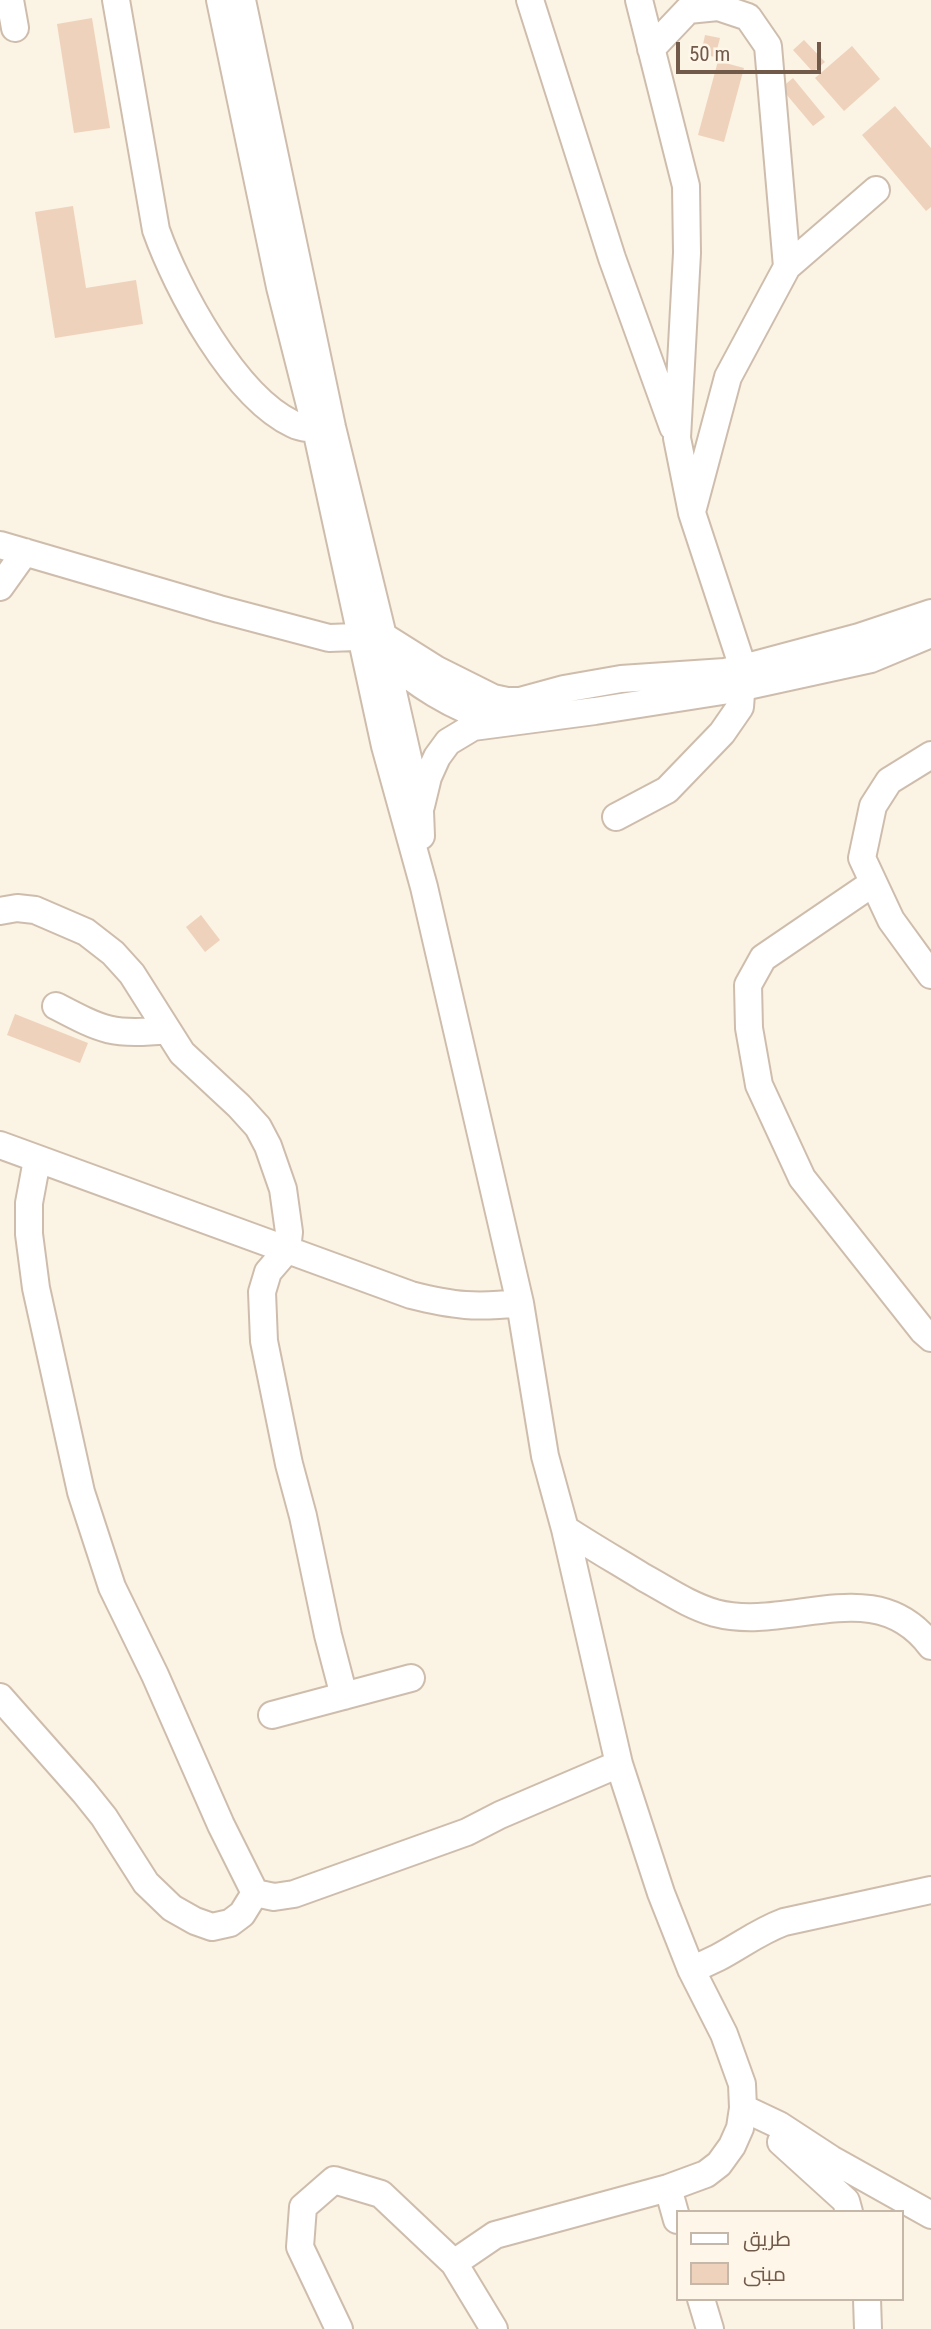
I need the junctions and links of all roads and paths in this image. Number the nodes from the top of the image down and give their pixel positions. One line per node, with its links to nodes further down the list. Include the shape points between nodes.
1 (10, 0): 7 (street)
2 (116, 0): 11 (street, via 156,230 168,263 204,327 247,385 281,417 302,427)
3 (220, 0): 11 (street, via 280,287)
4 (242, 0): 11 (street)
5 (530, 0): 12 (street, via 612,258)
6 (639, 0): 8 (street)
7 (15, 28)
8 (651, 48): 10 (street, via 688,10 718,7 748,17 768,47); 12 (street, via 686,186)
9 (876, 190): 10 (street)
10 (787, 267): 13 (street, via 728,377)
11 (324, 428): 18 (street)
12 (677, 438): 13 (street)
13 (692, 513): 19 (street)
14 (12, 548): 15 (street); 18 (street, via 329,638)
15 (0, 587)
16 (931, 613): 19 (street)
17 (931, 634): 19 (street, via 871,659 828,670)
18 (376, 643): 19 (street, via 508,701 621,679 725,672); 20 (street, via 444,700); 22 (street); 25 (street, via 399,805)
19 (743, 677): 20 (street, via 595,711); 23 (street, via 740,707 722,733 667,790)
20 (500, 722): 22 (street, via 473,727 448,742 428,777)
21 (931, 755): 24 (street, via 889,781 873,806 862,858)
22 (420, 811): 25 (street)
23 (616, 817)
24 (873, 883): 27 (street, via 891,920); 34 (street, via 763,958 748,985 749,1028 759,1085 802,1178)
25 (424, 887): 33 (street)
26 (0, 911): 29 (street, via 35,910 86,932 132,974)
27 (931, 975)
28 (56, 1006): 29 (street, via 99,1029 131,1034)
29 (166, 1030): 32 (street, via 263,1136 283,1189)
30 (0, 1145): 31 (street)
31 (37, 1160): 32 (street); 43 (street, via 29,1203 31,1247 81,1492 112,1587)
32 (287, 1250): 33 (street, via 411,1296 452,1306); 38 (street, via 268,1272 262,1292 264,1341)
33 (520, 1303): 35 (street, via 545,1456)
34 (931, 1338)
35 (565, 1530): 36 (street, via 698,1608 755,1618 867,1607 914,1626); 41 (street)
36 (931, 1646)
37 (411, 1678): 38 (street)
38 (344, 1696): 40 (street)
39 (0, 1697): 43 (street, via 84,1792 146,1883 172,1908 212,1927 242,1914)
40 (272, 1715)
41 (619, 1764): 43 (street, via 467,1832 293,1894); 44 (street)
42 (931, 1890): 44 (street, via 784,1922 715,1961)
43 (255, 1893)
44 (691, 1969): 45 (street, via 734,2057)
45 (743, 2108): 46 (street, via 740,2129 719,2164 706,2174); 47 (street, via 846,2201); 48 (street)
46 (667, 2188): 49 (street); 50 (street, via 495,2235)
47 (848, 2210)
48 (931, 2215)
49 (676, 2217)
50 (454, 2263): 53 (street, via 380,2194 334,2180 303,2207 300,2247); 54 (street)
51 (702, 2301): 55 (street)
52 (867, 2301): 56 (street)
53 (339, 2329)
54 (494, 2329)
55 (710, 2329)
56 (868, 2329)

